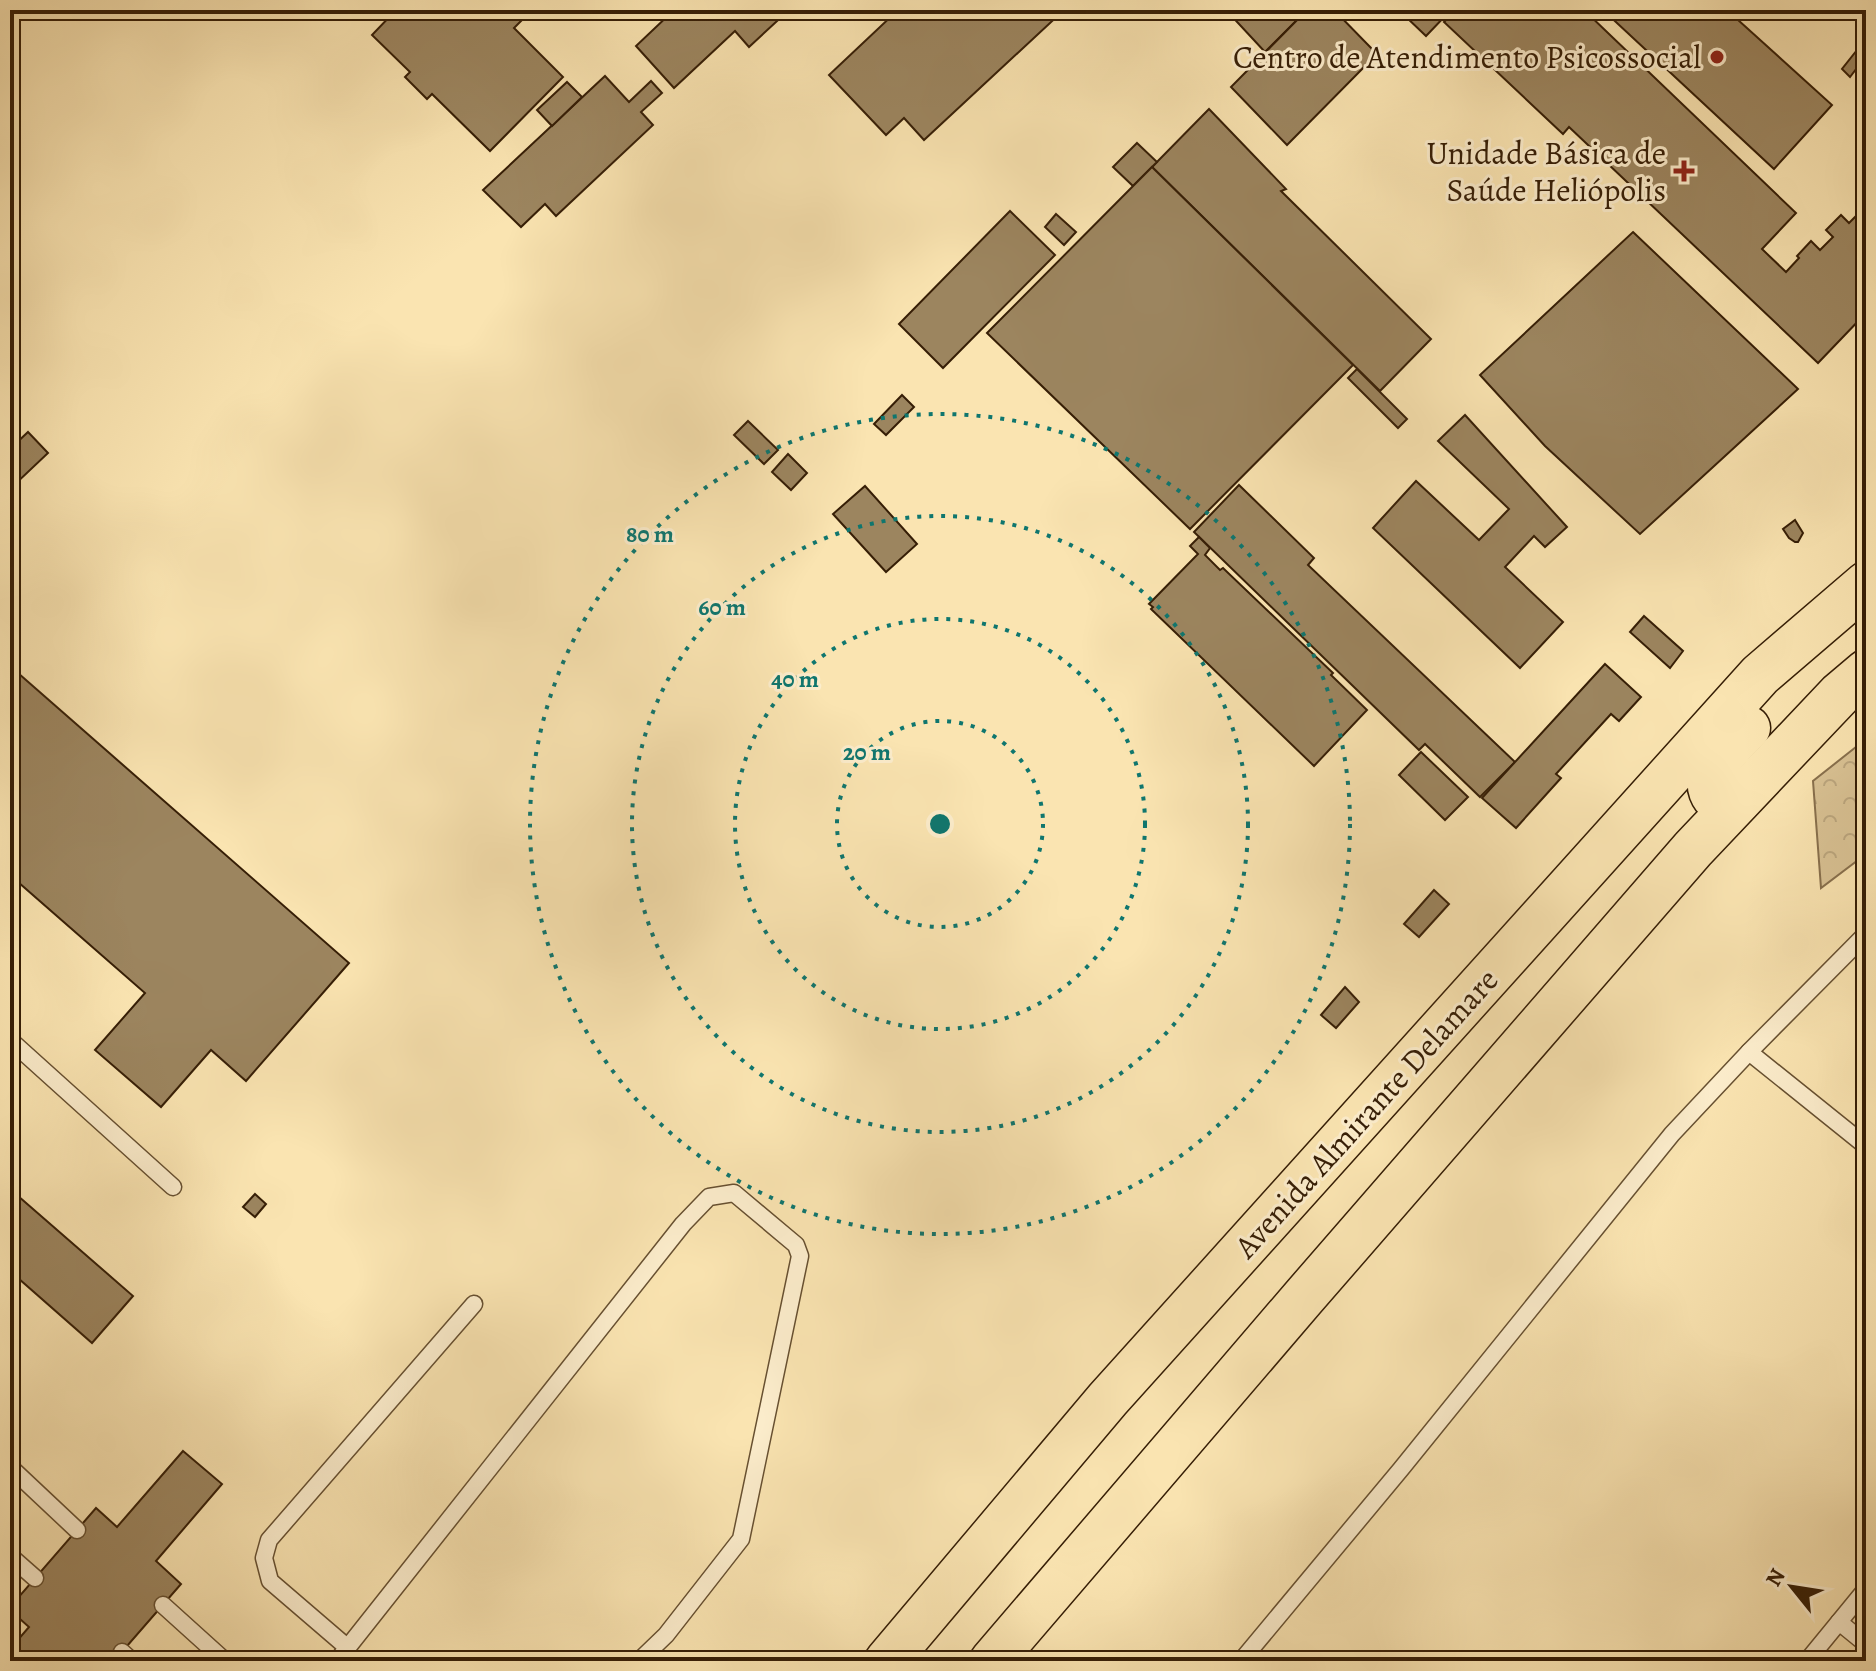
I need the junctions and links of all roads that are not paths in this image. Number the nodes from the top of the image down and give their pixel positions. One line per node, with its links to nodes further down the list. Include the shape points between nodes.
1 (1866, 584): 22 (main road, Avenida Almirante Delamare, via 1749,686 1108,1399)
2 (1866, 617): 4 (main road, via 1781,691 1714,767 1712,795 1720,802)
3 (1866, 672): 4 (main road)
4 (1738, 801): 23 (main road)
5 (1866, 934): 7 (lane)
6 (10, 1040): 9 (lane)
7 (1749, 1052): 8 (lane); 24 (lane, via 1672,1134)
8 (1866, 1146)
9 (173, 1187)
10 (474, 1304): 19 (lane, via 269,1540 264,1558 270,1581)
11 (10, 1467): 12 (lane)
12 (77, 1530)
13 (10, 1556): 14 (lane)
14 (35, 1578)
15 (1866, 1589): 17 (lane)
16 (163, 1605): 20 (lane)
17 (1839, 1622): 18 (lane); 25 (lane)
18 (1866, 1644)
19 (342, 1654): 21 (lane, via 683,1224 709,1197 734,1193 796,1245 800,1256 741,1539 666,1635)
20 (225, 1661)
21 (639, 1661)
22 (887, 1661)
23 (992, 1661)
24 (1241, 1661)
25 (1807, 1661)

